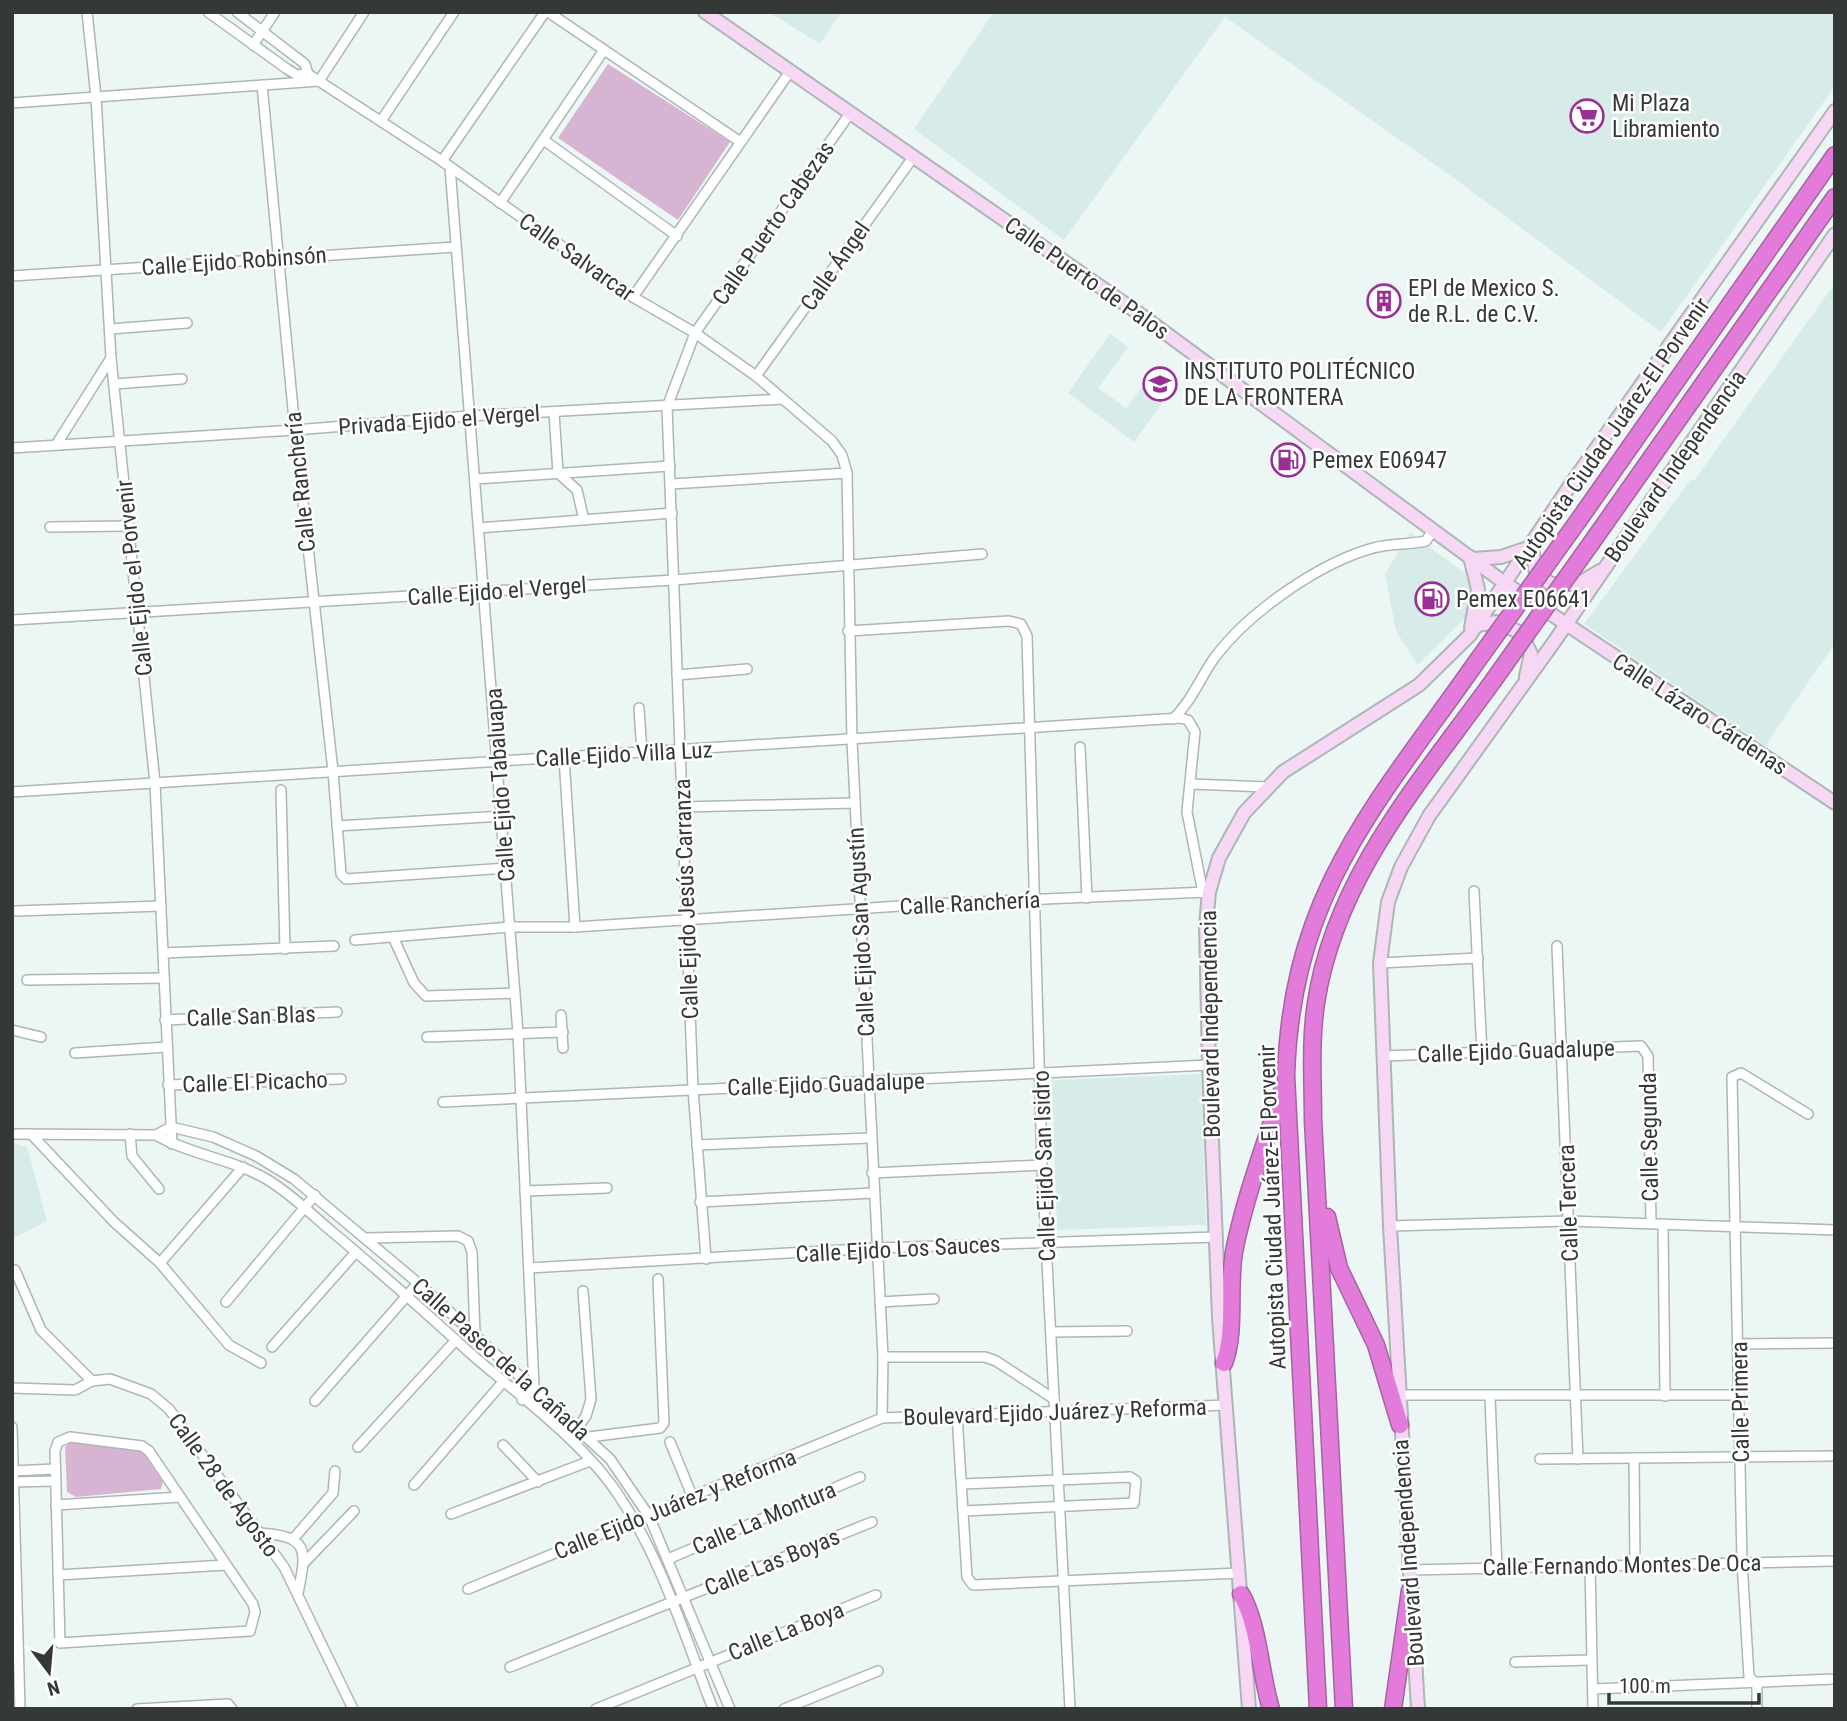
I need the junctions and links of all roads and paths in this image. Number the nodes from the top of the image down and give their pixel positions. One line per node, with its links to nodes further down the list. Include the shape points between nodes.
1 (87, 12): 16 (street, Calle Ejido el Porvenir)
2 (208, 12): 10 (street, Calle Salvarcar)
3 (237, 12): 9 (street, Calle Salvarcar)
4 (275, 12): 9 (street)
5 (364, 12): 14 (street)
6 (454, 12): 20 (street)
7 (546, 12): 11 (street); 25 (street)
8 (705, 12): 12 (main road, Calle Puerto de Palos)
9 (262, 31): 10 (street); 13 (street, Calle Salvarcar, via 305,64)
10 (253, 44): 13 (street, Calle Salvarcar, via 297,75)
11 (604, 50): 21 (street); 22 (street)
12 (791, 70): 19 (main road, Calle Puerto de Palos); 22 (street)
13 (308, 74): 14 (street, Calle Salvarcar)
14 (319, 81): 15 (street); 20 (street, Calle Salvarcar)
15 (262, 85): 16 (street); 31 (street, Calle Ranchería)
16 (96, 96): 17 (street); 32 (street, Calle Ejido el Porvenir)
17 (12, 103)
18 (1835, 111): 62 (main road, Boulevard Independencia)
19 (851, 112): 24 (main road, Calle Puerto de Palos); 37 (street, Calle Puerto Cabezas)
20 (381, 121): 25 (street, Calle Salvarcar)
21 (545, 141): 27 (street); 29 (street)
22 (740, 141): 29 (street)
23 (1835, 155): 138 (highway, Autopista Ciudad Juárez-El Porvenir, bridge, via 1367,816 1325,890 1298,972)
24 (914, 156): 39 (street, Calle Ángel); 61 (main road, Calle Puerto de Palos, via 1152,323)
25 (446, 164): 27 (street, Calle Salvarcar); 30 (street, Calle Ejido Tabaluapa)
26 (1835, 197): 156 (highway, bridge, via 1384,832 1341,911 1313,1021)
27 (500, 203): 34 (street, Calle Salvarcar)
28 (1835, 234): 66 (main road, Boulevard Independencia)
29 (677, 236): 34 (street)
30 (455, 247): 31 (street, Calle Ejido Robinsón); 45 (street, Calle Ejido Tabaluapa)
31 (280, 258): 32 (street, Calle Ejido Robinsón); 46 (street, Calle Ranchería)
32 (105, 269): 33 (street, Calle Ejido Robinsón); 36 (street, Calle Ejido el Porvenir)
33 (12, 276)
34 (633, 297): 37 (street, Calle Salvarcar)
35 (187, 323): 36 (street)
36 (110, 329): 38 (street, Calle Ejido el Porvenir)
37 (695, 334): 39 (street, Calle Salvarcar); 43 (street, Calle Ejido Jesús Carranza)
38 (111, 358): 41 (street, Calle Ejido el Porvenir); 48 (street)
39 (756, 376): 42 (street, Calle Salvarcar)
40 (182, 379): 41 (street)
41 (114, 384): 47 (street, Calle Ejido el Porvenir)
42 (783, 399): 43 (street, Privada Ejido el Vergel); 50 (street, Calle Salvarcar)
43 (667, 407): 44 (street, Privada Ejido el Vergel); 51 (street, Calle Ejido Jesús Carranza)
44 (554, 413): 45 (street, Privada Ejido el Vergel); 52 (street)
45 (469, 416): 46 (street, Privada Ejido el Vergel); 54 (street, Calle Ejido Tabaluapa)
46 (295, 430): 47 (street, Privada Ejido el Vergel); 70 (street, Calle Ranchería)
47 (120, 442): 48 (street, Privada Ejido el Vergel); 58 (street, Calle Ejido el Porvenir)
48 (56, 445): 49 (street, Privada Ejido el Vergel)
49 (12, 448)
50 (838, 448): 53 (street, Calle Ejido San Agustín)
51 (670, 466): 52 (street); 55 (street, Calle Ejido Jesús Carranza)
52 (558, 473): 54 (street); 57 (street, via 577,490)
53 (847, 473): 55 (street); 65 (street, Calle Ejido San Agustín)
54 (475, 479): 60 (street, Calle Ejido Tabaluapa)
55 (671, 484): 56 (street, Calle Ejido Jesús Carranza)
56 (673, 513): 57 (street); 67 (street, Calle Ejido Jesús Carranza)
57 (584, 520): 60 (street)
58 (128, 526): 59 (street); 71 (street, Calle Ejido el Porvenir)
59 (50, 527)
60 (479, 528): 69 (street, Calle Ejido Tabaluapa)
61 (1433, 530): 64 (main road, Calle Puerto de Palos); 80 (street, via 1426,541 1387,544 1357,554 1258,612 1215,657)
62 (1532, 545): 64 (main road, via 1500,557); 66 (main road, via 1535,569 1550,584 1578,584); 68 (main road, Boulevard Independencia)
63 (982, 554): 65 (street, Calle Ejido el Vergel)
64 (1471, 558): 68 (main road, Calle Puerto de Palos); 74 (main road, via 1478,589)
65 (846, 565): 67 (street, Calle Ejido el Vergel); 75 (street, Calle Ejido San Agustín)
66 (1605, 568): 73 (main road, Boulevard Independencia)
67 (674, 580): 69 (street, Calle Ejido el Vergel); 77 (street, Calle Ejido Jesús Carranza)
68 (1506, 584): 73 (main road, Calle Puerto de Palos); 74 (main road, Boulevard Independencia)
69 (486, 593): 70 (street, Calle Ejido el Vergel); 87 (street, Calle Ejido Tabaluapa)
70 (313, 602): 71 (street, Calle Ejido el Vergel); 88 (street, Calle Ranchería)
71 (137, 614): 72 (street, Calle Ejido el Vergel); 89 (street, Calle Ejido el Porvenir)
72 (12, 620)
73 (1565, 625): 78 (main road, Boulevard Independencia); 95 (main road, Calle Lázaro Cárdenas)
74 (1474, 630): 78 (main road, via 1505,624 1526,639 1531,654); 91 (main road, Boulevard Independencia, via 1419,685 1293,764)
75 (848, 631): 81 (street, Calle Ejido San Isidro, via 1021,624 1027,636); 82 (street, Calle Ejido San Agustín)
76 (747, 669): 77 (street)
77 (677, 675): 84 (street, Calle Ejido Jesús Carranza)
78 (1524, 683): 117 (main road, Boulevard Independencia, via 1412,844 1388,902)
79 (639, 708): 85 (street)
80 (1173, 719): 81 (street, Calle Ejido Villa Luz); 90 (street, Calle Ejido Villa Luz, via 1192,723 1195,732)
81 (1029, 730): 82 (street, Calle Ejido Villa Luz); 103 (street, Calle Ejido San Isidro)
82 (852, 741): 84 (street, Calle Ejido Villa Luz); 94 (street, Calle Ejido San Agustín)
83 (1080, 747): 102 (street)
84 (682, 751): 85 (street, Calle Ejido Villa Luz); 96 (street, Calle Ejido Jesús Carranza)
85 (642, 754): 86 (street, Calle Ejido Villa Luz)
86 (564, 758): 87 (street, Calle Ejido Villa Luz); 108 (street)
87 (498, 760): 88 (street, Calle Ejido Villa Luz); 97 (street, Calle Ejido Tabaluapa)
88 (333, 771): 89 (street, Calle Ejido Villa Luz); 98 (street, Calle Ranchería)
89 (155, 783): 93 (street, Calle Ejido Villa Luz); 104 (street, Calle Ejido el Porvenir)
90 (1191, 784): 91 (street); 101 (street, via 1188,820)
91 (1267, 787): 101 (main road, Boulevard Independencia, via 1227,841)
92 (281, 790): 114 (street)
93 (12, 792)
94 (855, 803): 96 (street); 105 (street, Calle Ejido San Agustín)
95 (1835, 803)
96 (683, 807): 107 (street, Calle Ejido Jesús Carranza)
97 (503, 816): 98 (street); 99 (street, Calle Ejido Tabaluapa)
98 (337, 825): 99 (street, Calle Ranchería, via 342,878)
99 (507, 868): 109 (street, Calle Ejido Tabaluapa)
100 (1474, 891): 116 (street)
101 (1206, 892): 102 (street, Calle Ranchería); 136 (main road, Boulevard Independencia)
102 (1087, 898): 103 (street, Calle Ranchería)
103 (1035, 899): 105 (street, Calle Ranchería); 137 (street, Calle Ejido San Isidro)
104 (160, 906): 106 (street); 115 (street, Calle Ejido el Porvenir)
105 (862, 909): 107 (street, Calle Ranchería); 140 (street, Calle Ejido San Agustín)
106 (16, 911)
107 (686, 919): 108 (street, Calle Ranchería); 142 (street, Calle Ejido Jesús Carranza)
108 (575, 927): 109 (street, Calle Ranchería)
109 (510, 928): 110 (street, Calle Ranchería); 120 (street, Calle Ejido Tabaluapa)
110 (393, 937): 111 (street, Calle Ranchería); 120 (street, via 414,983 429,998)
111 (355, 940)
112 (334, 946): 114 (street)
113 (1557, 946): 131 (street, Calle Tercera)
114 (285, 949): 115 (street)
115 (163, 953): 118 (street, Calle Ejido el Porvenir)
116 (1478, 958): 117 (street); 134 (street)
117 (1380, 963): 135 (main road, Boulevard Independencia)
118 (164, 978): 119 (street); 123 (street, Calle Ejido el Porvenir)
119 (27, 980)
120 (515, 993): 126 (street, Calle Ejido Tabaluapa)
121 (337, 1012): 123 (street, Calle San Blas)
122 (562, 1015): 125 (street)
123 (166, 1020): 129 (street, Calle Ejido el Porvenir)
124 (12, 1030): 127 (street)
125 (563, 1032): 126 (street); 130 (street)
126 (518, 1033): 128 (street); 143 (street, Calle Ejido Tabaluapa)
127 (41, 1037)
128 (427, 1037)
129 (167, 1047): 133 (street); 141 (street, Calle Ejido el Porvenir)
130 (563, 1048)
131 (1563, 1050): 132 (street, Calle Ejido Guadalupe, via 1641,1046); 134 (street, Calle Ejido Guadalupe); 165 (street, Calle Tercera)
132 (1646, 1050): 166 (street, Calle Segunda)
133 (75, 1053)
134 (1482, 1053): 135 (street, Calle Ejido Guadalupe)
135 (1384, 1056): 168 (main road, Boulevard Independencia)
136 (1209, 1065): 137 (street, Calle Ejido Guadalupe); 171 (main road, Boulevard Independencia)
137 (1041, 1073): 140 (street, Calle Ejido Guadalupe); 154 (street, Calle Ejido San Isidro)
138 (1286, 1075): 196 (highway, via 1238,1234); 289 (highway, Autopista Ciudad Juárez-El Porvenir)
139 (341, 1079): 141 (street, Calle El Picacho)
140 (867, 1082): 142 (street, Calle Ejido Guadalupe); 151 (street, Calle Ejido San Agustín)
141 (168, 1085): 146 (street, Calle Ejido el Porvenir)
142 (693, 1089): 143 (street, Calle Ejido Guadalupe); 153 (street, Calle Ejido Jesús Carranza)
143 (522, 1098): 144 (street, Calle Ejido Guadalupe); 160 (street, Calle Ejido Tabaluapa)
144 (443, 1102)
145 (1808, 1114): 169 (street, Calle Primera, via 1741,1073 1733,1075)
146 (171, 1127): 150 (street); 152 (street, Calle Ejido el Porvenir); 162 (street, Calle Paseo de la Cañada, via 213,1137 256,1156)
147 (12, 1134): 148 (street, Calle Paseo de la Cañada)
148 (32, 1134): 149 (street, Calle Paseo de la Cañada); 177 (street, via 114,1222)
149 (130, 1134): 150 (street, Calle Paseo de la Cañada); 159 (street, via 132,1156)
150 (156, 1135): 152 (street, Calle Paseo de la Cañada)
151 (870, 1138): 153 (street); 157 (street, Calle Ejido San Agustín)
152 (172, 1144): 155 (street, Calle Paseo de la Cañada)
153 (697, 1145): 163 (street, Calle Ejido Jesús Carranza)
154 (1042, 1166): 157 (street); 173 (street, Calle Ejido San Isidro)
155 (243, 1167): 164 (street, Calle Paseo de la Cañada, via 279,1187); 177 (street)
156 (1317, 1168): 213 (highway, via 1339,1268 1376,1345); 290 (highway)
157 (872, 1173): 161 (street, Calle Ejido San Agustín)
158 (607, 1188): 160 (street)
159 (159, 1189)
160 (526, 1191): 178 (street, Calle Ejido Tabaluapa)
161 (873, 1193): 163 (street); 174 (street, Calle Ejido San Agustín)
162 (315, 1195): 164 (street); 172 (street, Calle Paseo de la Cañada)
163 (700, 1202): 176 (street, Calle Ejido Jesús Carranza)
164 (304, 1209): 175 (street, Calle Paseo de la Cañada); 185 (street)
165 (1569, 1221): 166 (street); 168 (street); 204 (street, Calle Tercera)
166 (1651, 1223): 167 (street)
167 (1663, 1224): 169 (street); 205 (street, Calle Segunda)
168 (1390, 1226): 201 (main road, Boulevard Independencia)
169 (1735, 1226): 170 (street); 192 (street, Calle Primera)
170 (1835, 1230)
171 (1216, 1237): 173 (street, Calle Ejido Los Sauces); 196 (main road, Boulevard Independencia)
172 (366, 1238): 181 (street, Calle Paseo de la Cañada); 189 (street, via 457,1236 468,1241)
173 (1046, 1243): 174 (street, Calle Ejido Los Sauces); 188 (street, Calle Ejido San Isidro)
174 (877, 1248): 176 (street, Calle Ejido Los Sauces); 186 (street, Calle Ejido San Agustín)
175 (356, 1252): 183 (street, Calle Paseo de la Cañada); 193 (street)
176 (706, 1259): 178 (street, Calle Ejido Los Sauces)
177 (160, 1263): 195 (street, via 229,1345)
178 (529, 1268): 199 (street, Calle Ejido Tabaluapa)
179 (15, 1270): 197 (street, via 41,1330)
180 (658, 1279): 216 (street, via 664,1423 660,1428)
181 (418, 1283): 183 (street); 189 (street, Calle Paseo de la Cañada)
182 (583, 1290): 215 (street, via 590,1399)
183 (407, 1294): 190 (street, Calle Paseo de la Cañada); 208 (street)
184 (934, 1299): 186 (street)
185 (226, 1302)
186 (880, 1302): 194 (street, Calle Ejido San Agustín)
187 (1127, 1331): 188 (street)
188 (1051, 1332): 206 (street, Calle Ejido San Isidro)
189 (475, 1334): 199 (street, Calle Paseo de la Cañada)
190 (456, 1340): 198 (street, Calle Paseo de la Cañada); 219 (street)
191 (1835, 1343): 192 (street)
192 (1738, 1344): 202 (street, Calle Primera)
193 (272, 1347)
194 (883, 1357): 206 (street, via 956,1355 996,1362); 212 (street, Calle Ejido San Agustín)
195 (261, 1363)
196 (1224, 1363): 209 (main road, Boulevard Independencia)
197 (92, 1381): 200 (street, Calle 28 de Agosto, via 75,1390); 247 (street, Calle 28 de Agosto, via 110,1379 151,1394 169,1409)
198 (503, 1382): 207 (street, Calle Paseo de la Cañada); 235 (street)
199 (534, 1386): 207 (street); 215 (street, Calle Paseo de la Cañada)
200 (12, 1388)
201 (1399, 1395): 203 (street); 213 (main road, Boulevard Independencia)
202 (1740, 1395): 205 (street); 222 (street, Calle Primera)
203 (1490, 1396): 204 (street); 257 (street)
204 (1576, 1396): 205 (street); 224 (street, Calle Tercera)
205 (1665, 1396)
206 (1054, 1399): 210 (street, Calle Ejido San Isidro)
207 (522, 1400): 225 (street, Calle Paseo de la Cañada)
208 (315, 1401)
209 (1227, 1405): 210 (street, Boulevard Ejido Juárez y Reforma); 259 (main road, Boulevard Independencia)
210 (1054, 1410): 211 (street, Boulevard Ejido Juárez y Reforma); 231 (street, Calle Ejido San Isidro)
211 (957, 1415): 212 (street, Boulevard Ejido Juárez y Reforma); 234 (street)
212 (882, 1418): 237 (street, Calle Ejido Juárez y Reforma)
213 (1400, 1425): 258 (main road, Boulevard Independencia)
214 (12, 1427): 227 (street)
215 (578, 1427): 216 (street, Calle Paseo de la Cañada)
216 (589, 1437): 243 (street, Calle Paseo de la Cañada, via 618,1468)
217 (670, 1442): 237 (street)
218 (503, 1446): 233 (street)
219 (358, 1447)
220 (1835, 1456): 222 (street)
221 (1634, 1458): 222 (street); 224 (street); 255 (street)
222 (1741, 1458): 252 (street, Calle Primera)
223 (1540, 1459): 224 (street)
224 (1578, 1459)
225 (590, 1461): 233 (street); 245 (street, Calle Paseo de la Cañada)
226 (55, 1469): 227 (street); 230 (street); 236 (street, via 55,1447 64,1438 142,1447)
227 (13, 1471): 232 (street)
228 (335, 1471): 249 (street, via 332,1493)
229 (860, 1477): 250 (street, Calle La Montura)
230 (56, 1480): 232 (street); 238 (street)
231 (1058, 1480): 234 (street); 239 (street, Calle Ejido San Isidro); 239 (street, via 1136,1481 1134,1503)
232 (13, 1482): 246 (street)
233 (538, 1482): 242 (street)
234 (962, 1484): 241 (street)
235 (414, 1485)
236 (180, 1497): 238 (street); 254 (street)
237 (693, 1498): 243 (street, Calle Ejido Juárez y Reforma)
238 (56, 1505): 260 (street)
239 (1059, 1507): 241 (street); 261 (street, Calle Ejido San Isidro)
240 (354, 1511): 253 (street)
241 (964, 1511): 261 (street, via 970,1583)
242 (451, 1514)
243 (649, 1516): 245 (street, Calle Ejido Juárez y Reforma); 250 (street, Calle Paseo de la Cañada)
244 (872, 1521): 267 (street, Calle Las Boyas)
245 (636, 1522): 262 (street, Calle Ejido Juárez y Reforma); 268 (street, Calle Paseo de la Cañada)
246 (14, 1524): 248 (street)
247 (259, 1533): 249 (street); 264 (street, Calle 28 de Agosto)
248 (14, 1535): 278 (street)
249 (294, 1538): 253 (street, via 303,1549)
250 (668, 1559): 267 (street, Calle Paseo de la Cañada)
251 (1835, 1561): 252 (street, Calle Fernando Montes De Oca)
252 (1742, 1562): 255 (street, Calle Fernando Montes De Oca); 276 (street, Calle Primera, via 1749,1677)
253 (304, 1563): 264 (street)
254 (226, 1565): 260 (street); 260 (street, via 255,1608 250,1631 60,1643)
255 (1635, 1565): 256 (street, Calle Fernando Montes De Oca)
256 (1590, 1566): 257 (street, Calle Fernando Montes De Oca); 269 (street)
257 (1497, 1568): 258 (street, Calle Fernando Montes De Oca)
258 (1409, 1570): 263 (main road, Boulevard Independencia)
259 (1239, 1573): 261 (street); 265 (main road, Boulevard Independencia)
260 (58, 1575)
261 (1063, 1582): 286 (street, Calle Ejido San Isidro)
262 (468, 1589)
263 (1410, 1590): 291 (highway); 292 (main road, Boulevard Independencia)
264 (298, 1593): 281 (street, Calle 28 de Agosto, via 304,1615)
265 (1241, 1594): 287 (main road, Boulevard Independencia); 288 (highway, via 1251,1614)
266 (876, 1595): 270 (street, Calle La Boya)
267 (684, 1598): 268 (street, Calle Las Boyas); 270 (street, Calle Paseo de la Cañada)
268 (673, 1603): 272 (street, Calle Las Boyas); 273 (street, Calle Paseo de la Cañada)
269 (1591, 1660): 271 (street); 277 (street)
270 (711, 1662): 273 (street, Calle La Boya); 284 (street, Calle Paseo de la Cañada)
271 (1516, 1662)
272 (510, 1667)
273 (697, 1668): 282 (street, Calle La Boya); 283 (street)
274 (878, 1671): 285 (street)
275 (1835, 1679): 276 (street)
276 (1757, 1684): 277 (street); 294 (street, Calle Primera)
277 (1593, 1689): 293 (street)
278 (20, 1709)
279 (136, 1709): 280 (street, via 228,1704)
280 (232, 1709)
281 (353, 1709)
282 (596, 1709)
283 (713, 1709)
284 (730, 1709)
285 (784, 1709)
286 (1070, 1709)
287 (1249, 1709)
288 (1271, 1709)
289 (1318, 1709)
290 (1344, 1709)
291 (1393, 1709)
292 (1418, 1709)
293 (1593, 1709)
294 (1757, 1709)

